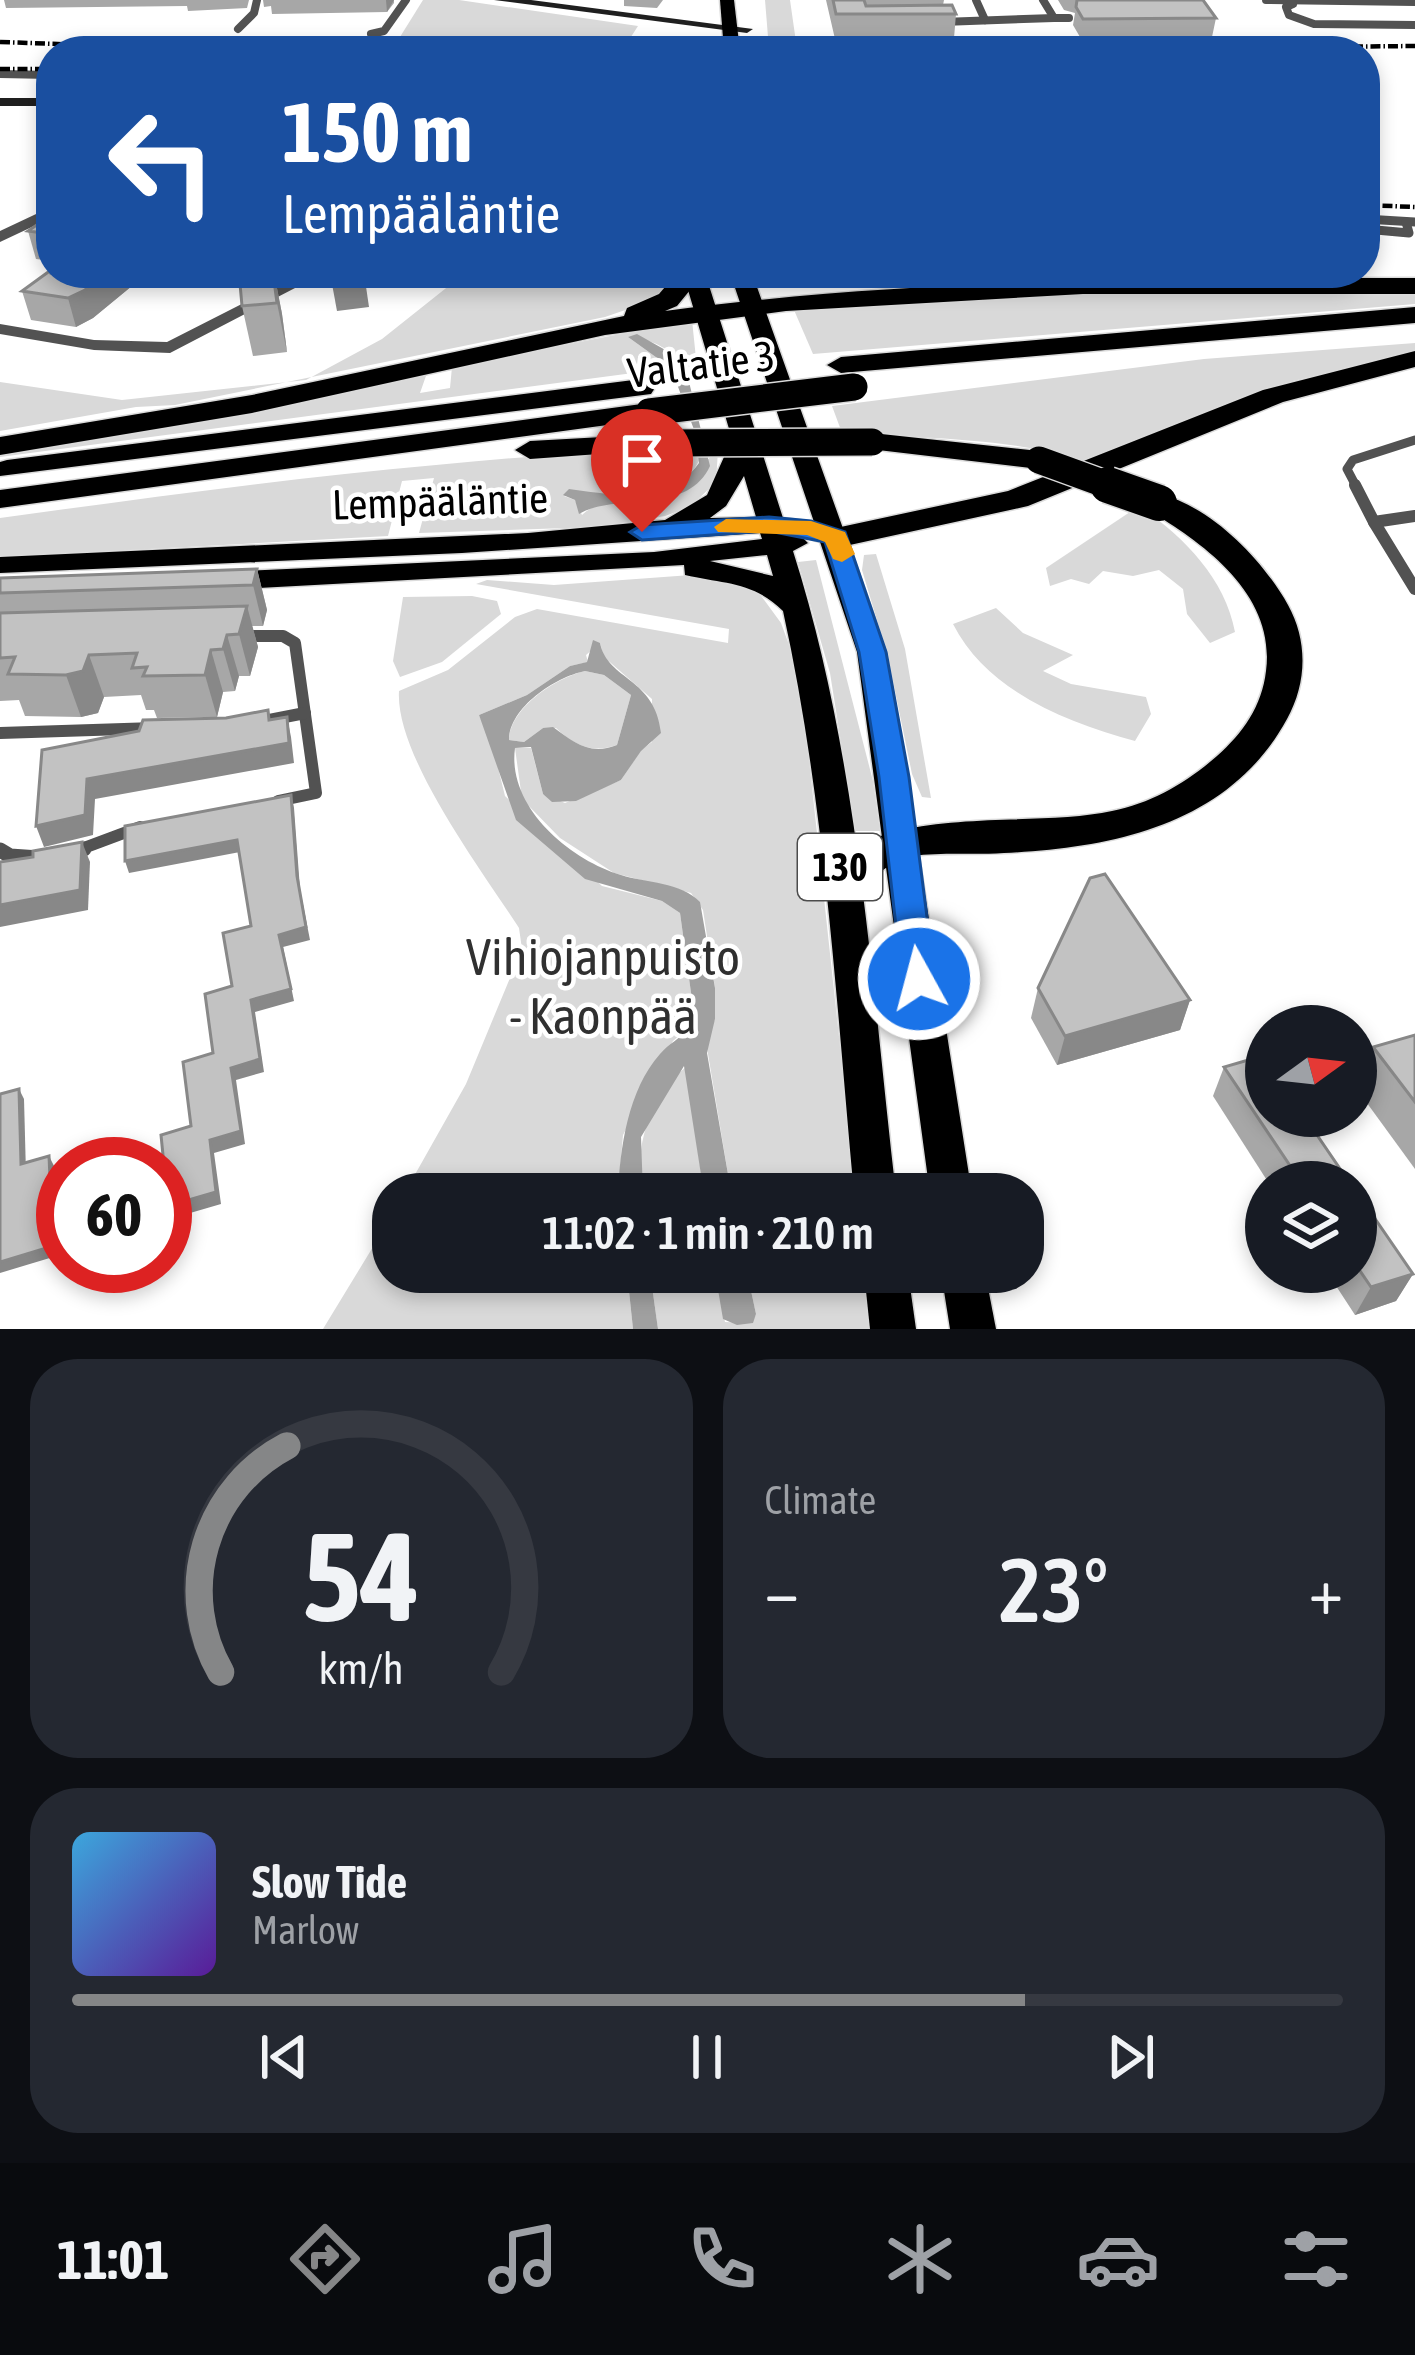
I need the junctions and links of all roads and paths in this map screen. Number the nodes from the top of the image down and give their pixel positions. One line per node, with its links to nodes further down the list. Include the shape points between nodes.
1 (257, 0): 20 (lane)
2 (406, 0): 21 (lane, via 384,31)
3 (500, 0): 19 (main road)
4 (727, 0): 19 (main road)
5 (746, 0): 19 (main road)
6 (949, 0): 15 (lane)
7 (976, 0): 16 (lane)
8 (1043, 0): 13 (lane)
9 (1266, 0): 11 (lane)
10 (1415, 2): 12 (lane)
11 (1294, 4): 12 (lane); 18 (lane, via 1286,7 1299,21)
12 (1376, 4): 18 (lane)
13 (1054, 18): 14 (lane); 16 (lane)
14 (1069, 18)
15 (957, 20): 16 (lane); 17 (lane)
16 (986, 20)
17 (927, 22)
18 (1412, 25)
19 (738, 28): 22 (main road); 23 (main road)
20 (238, 29)
21 (371, 34)
22 (736, 36)
23 (741, 36)
24 (0, 74): 25 (lane)
25 (36, 75)
26 (0, 102): 27 (main road)
27 (36, 102)
28 (36, 220): 32 (street)
29 (1380, 220): 30 (lane)
30 (1410, 222): 31 (lane, via 1408,233)
31 (1380, 230)
32 (0, 238)
33 (1380, 286): 34 (highway)
34 (1415, 286)
35 (287, 288): 43 (street, via 170,348)
36 (680, 288): 45 (highway, via 656,307)
37 (697, 288): 41 (main road)
38 (746, 288): 40 (main road)
39 (1124, 288): 40 (highway, via 979,289)
40 (753, 308): 41 (highway); 58 (main road)
41 (706, 314): 45 (highway); 49 (main road)
42 (1415, 315): 47 (highway, Valtatie 3)
43 (0, 329)
44 (1415, 334): 47 (highway, Valtatie 3)
45 (557, 336): 51 (highway, via 252,404)
46 (1415, 359): 58 (highway, via 1273,396 1017,499)
47 (848, 376): 48 (highway, Valtatie 3, bridge)
48 (649, 414): 52 (highway, Valtatie 3); 53 (highway); 71 (highway, bridge, via 1039,460 1159,503 1248,572 1277,625 1284,680 1259,736 1230,769 1122,826)
49 (744, 440): 56 (main road, via 723,496 700,513); 57 (main road)
50 (1415, 440): 55 (lane, via 1347,469)
51 (0, 446)
52 (0, 470)
53 (0, 499)
54 (1415, 516): 55 (lane)
55 (1374, 522): 61 (lane)
56 (642, 532): 57 (main road, Lempääläntie); 60 (main road, Lempääläntie)
57 (772, 535): 58 (main road, Lempääläntie); 59 (main road, Lempääläntie); 63 (main road, 130)
58 (836, 538): 71 (main road, 130, via 872,652)
59 (654, 560): 62 (main road, Lempääläntie); 63 (main road, via 750,574)
60 (0, 565)
61 (1414, 584)
62 (0, 594)
63 (796, 608): 73 (main road, 130, via 825,740)
64 (224, 636): 65 (lane, via 268,634 295,643)
65 (305, 713): 66 (lane); 69 (lane, via 316,793)
66 (249, 723)
67 (166, 728): 68 (lane)
68 (0, 733)
69 (251, 806)
70 (165, 822): 72 (lane, via 42,858)
71 (902, 842): 73 (highway); 75 (main road, 130)
72 (0, 850)
73 (841, 883): 74 (main road, 130)
74 (873, 1173)
75 (948, 1173)
76 (889, 1293): 78 (main road)
77 (967, 1293): 79 (main road)
78 (893, 1329)
79 (973, 1329)

